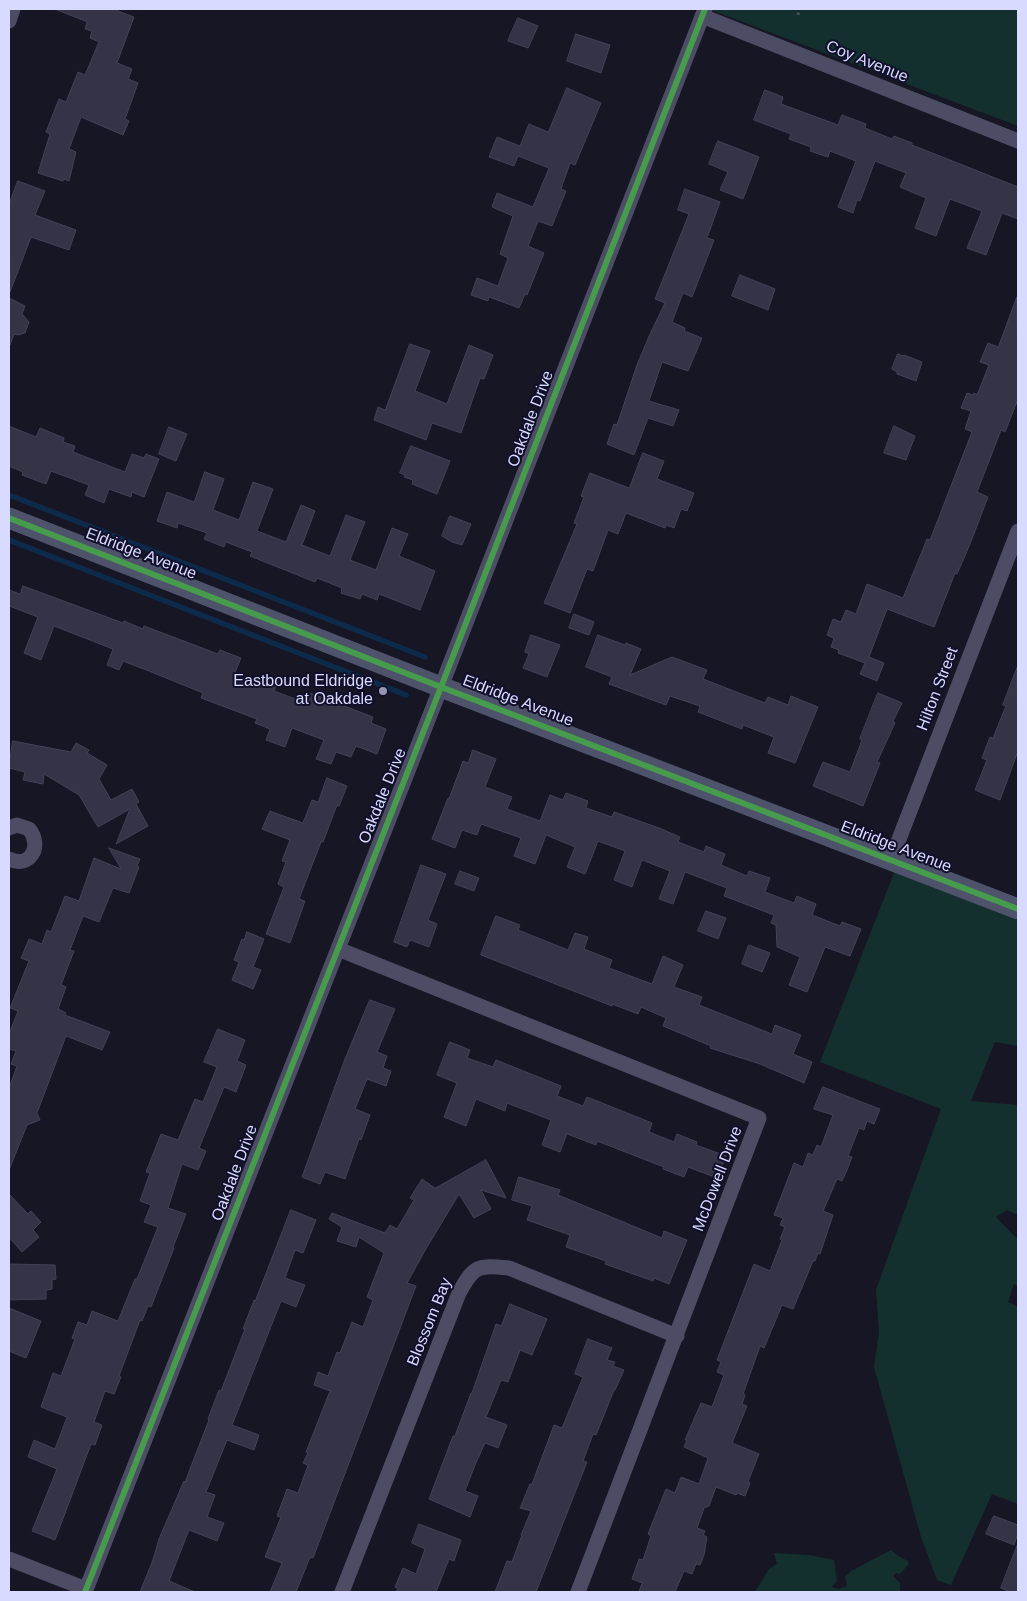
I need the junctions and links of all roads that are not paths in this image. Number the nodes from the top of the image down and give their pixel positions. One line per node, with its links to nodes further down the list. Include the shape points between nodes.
1 (14, 9): 3 (street)
2 (704, 12): 4 (street, Coy Avenue); 7 (street, Oakdale Drive)
3 (9, 21)
4 (1018, 141)
5 (9, 518): 7 (street, Eldridge Avenue)
6 (1018, 531): 10 (street, Hilton Street)
7 (441, 687): 10 (street, Eldridge Avenue); 12 (street, Oakdale Drive)
8 (9, 828): 9 (street, via 17,825 28,829 35,840 35,847 29,857 19,862)
9 (9, 860)
10 (891, 860): 11 (street, Eldridge Avenue)
11 (1018, 909)
12 (338, 949): 13 (street, McDowell Drive, via 759,1118); 15 (street, Oakdale Drive)
13 (677, 1336): 16 (street, Blossom Bay, via 509,1268 477,1268 468,1276 459,1293); 17 (street, McDowell Drive)
14 (9, 1559): 15 (street)
15 (85, 1591)
16 (342, 1592)
17 (578, 1592)

